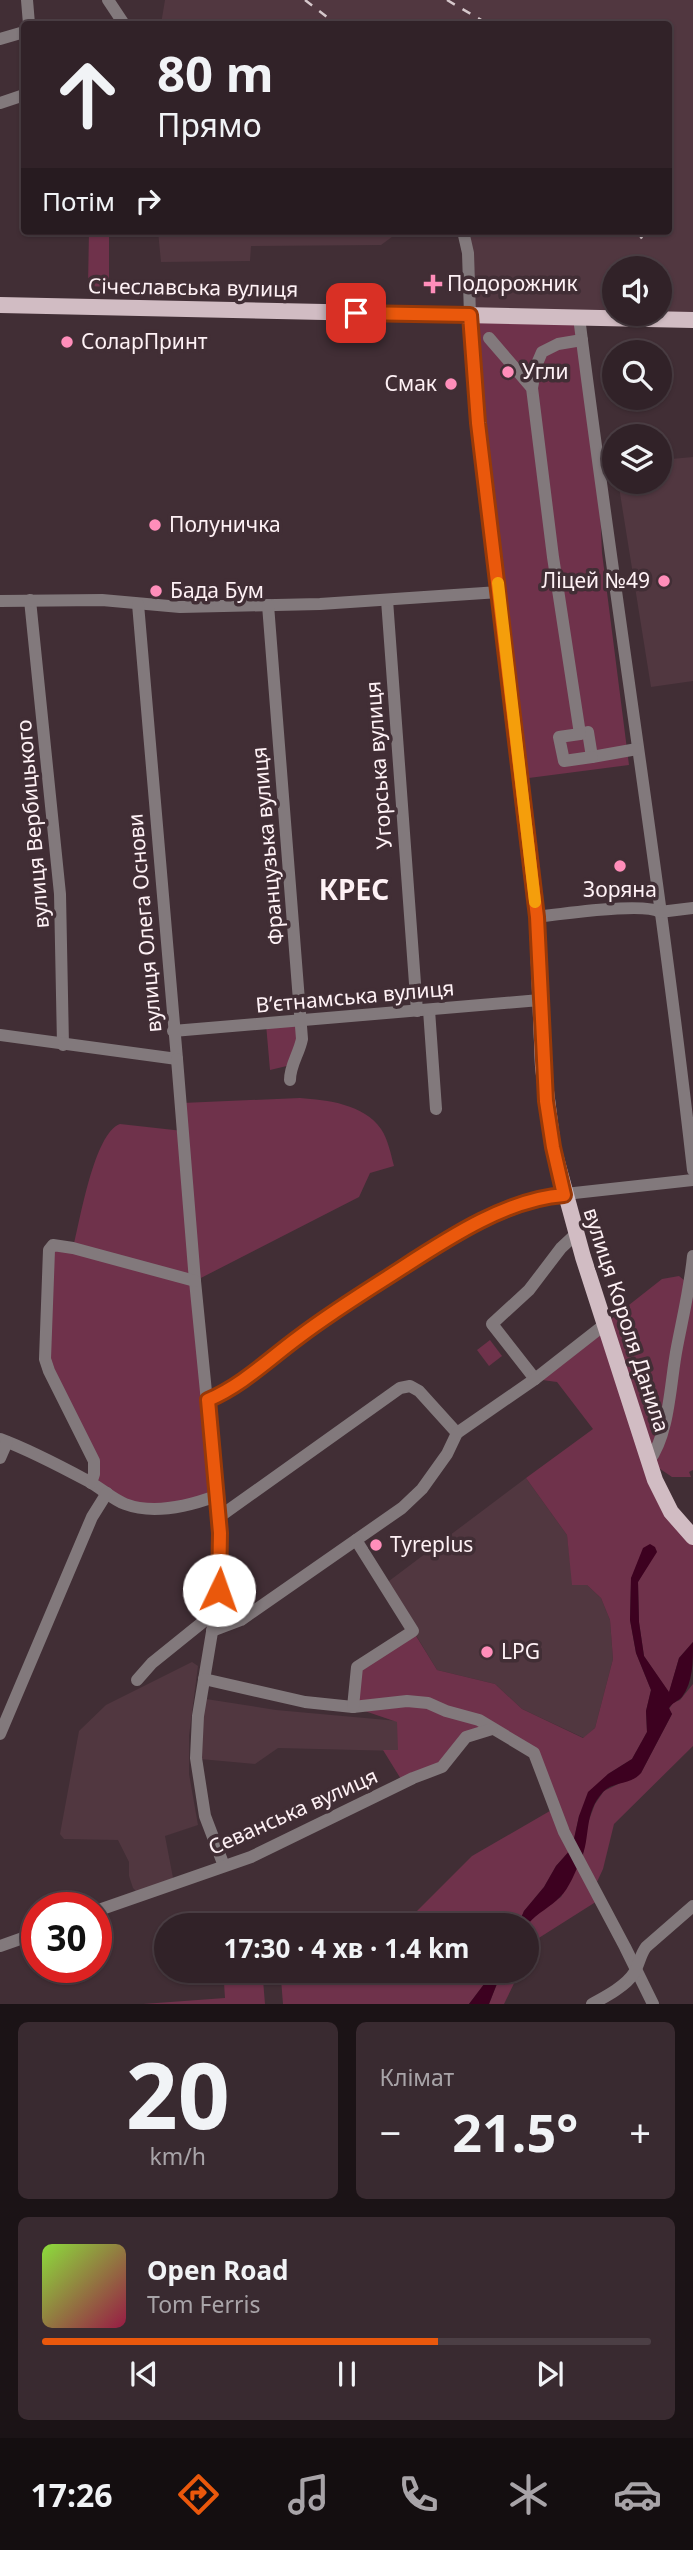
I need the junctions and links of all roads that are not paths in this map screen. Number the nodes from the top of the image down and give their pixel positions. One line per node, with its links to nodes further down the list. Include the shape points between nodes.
1 (27, 0): 3 (street)
2 (108, 0): 4 (street)
3 (29, 21)
4 (122, 21)
5 (21, 33): 6 (street)
6 (0, 39)
7 (21, 96): 8 (street)
8 (0, 103)
9 (464, 235): 11 (street)
10 (0, 305): 11 (main road, Січеславська вулиця)
11 (470, 315): 12 (main road, Січеславська вулиця); 17 (main road, вулиця Короля Данила)
12 (579, 317): 13 (main road, Січеславська вулиця); 15 (street)
13 (693, 320)
14 (489, 338): 16 (street)
15 (582, 340): 16 (street, via 542,352); 24 (street)
16 (532, 388): 23 (street)
17 (499, 592): 19 (street); 28 (main road, вулиця Короля Данила)
18 (30, 600): 20 (street); 21 (street); 34 (street, вулиця Вербицького, via 60,894)
19 (387, 600): 22 (street); 30 (street, Угорська вулиця)
20 (0, 601)
21 (138, 604): 22 (street); 32 (street, вулиця Олега Основи)
22 (268, 605): 31 (street, Французька вулиця)
23 (580, 734): 25 (street, via 588,732); 25 (street, via 559,737 564,761)
24 (637, 750): 25 (street); 27 (street)
25 (592, 757)
26 (693, 908): 27 (street)
27 (660, 912): 28 (street, via 638,908); 38 (street)
28 (537, 917): 29 (main road, вулиця Короля Данила)
29 (540, 1000): 30 (street, Вʼєтнамська вулиця); 40 (main road, вулиця Короля Данила, via 546,1101)
30 (423, 1011): 31 (street, Вʼєтнамська вулиця); 37 (street, Угорська вулиця)
31 (301, 1021): 32 (street, Вʼєтнамська вулиця); 36 (street, Французька вулиця, via 302,1039)
32 (173, 1031): 35 (street, вулиця Олега Основи)
33 (0, 1035): 34 (street, вулиця Олега Основи)
34 (63, 1045): 35 (street, вулиця Олега Основи)
35 (177, 1059): 43 (street)
36 (290, 1080)
37 (436, 1109)
38 (693, 1170)
39 (693, 1180): 40 (street)
40 (564, 1195): 41 (main road, вулиця Короля Данила); 46 (street, via 534,1200 440,1243)
41 (576, 1234): 44 (main road, вулиця Короля Данила); 45 (street, via 529,1290 492,1324)
42 (693, 1256): 50 (street, via 664,1431)
43 (195, 1281): 46 (street); 51 (street, via 73,1248 53,1245 49,1250 45,1359 94,1461)
44 (604, 1325): 45 (street); 50 (main road, вулиця Короля Данила)
45 (535, 1378): 47 (street)
46 (208, 1400): 53 (street)
47 (457, 1433): 54 (street, via 419,1391 410,1386 400,1388); 56 (street, via 422,1489)
48 (3, 1441): 49 (street); 51 (street)
49 (0, 1458)
50 (649, 1461): 55 (main road, вулиця Короля Данила, via 662,1497)
51 (91, 1483): 52 (street)
52 (107, 1493): 53 (street, via 142,1508 185,1507); 63 (street, via 92,1517)
53 (216, 1496): 54 (street)
54 (219, 1517): 57 (street)
55 (693, 1537)
56 (356, 1541): 58 (street, via 241,1620); 61 (street, via 413,1630 357,1667)
57 (214, 1613): 58 (street); 60 (street)
58 (212, 1631): 59 (street)
59 (204, 1679): 61 (street, via 285,1699); 64 (street, via 197,1778)
60 (138, 1680)
61 (353, 1707): 62 (street, via 428,1703)
62 (492, 1729): 64 (street, Севанська вулиця, via 466,1737 436,1770); 69 (street, via 534,1753 564,1832)
63 (0, 1734)
64 (224, 1866): 65 (street, Севанська вулиця)
65 (112, 1905)
66 (693, 1906): 69 (street, via 646,1947)
67 (21, 1939): 68 (street)
68 (0, 1946)
69 (635, 1972): 70 (street); 71 (street)
70 (592, 2004)
71 (653, 2004)

